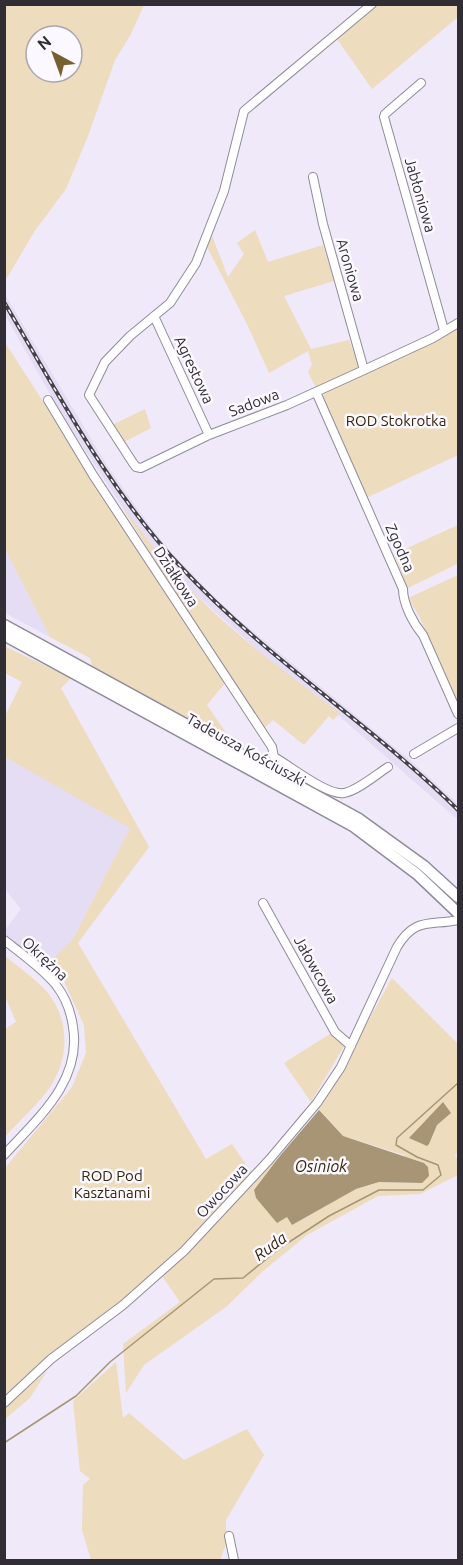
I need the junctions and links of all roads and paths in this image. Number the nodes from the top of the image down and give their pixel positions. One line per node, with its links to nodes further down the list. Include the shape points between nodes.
1 (372, 4): 4 (street, via 244,111 224,191 196,263 170,303)
2 (421, 83): 6 (street, Jabłoniowa, via 384,117)
3 (313, 177): 7 (street, Aroniowa)
4 (154, 316): 10 (street, Agrestowa); 10 (street, Sadowa, via 105,362 89,395 136,467)
5 (459, 323): 6 (street, Sadowa)
6 (444, 330): 7 (street, Sadowa)
7 (364, 370): 8 (street, Sadowa)
8 (316, 392): 10 (street, Sadowa); 13 (street, Zgodna, via 404,589 403,597 416,627)
9 (48, 400): 16 (street, Działkowa, via 265,736)
10 (209, 435)
11 (4, 625): 18 (main road, Tadeusza Kościuszki)
12 (4, 635): 21 (main road, Tadeusza Kościuszki, via 353,826 417,874)
13 (459, 714)
14 (459, 728): 15 (street)
15 (414, 753)
16 (274, 757): 17 (street, via 339,793); 18 (street)
17 (388, 767)
18 (271, 770): 19 (main road, Tadeusza Kościuszki, via 384,836)
19 (459, 897)
20 (263, 903): 24 (street, Jałowcowa, via 335,1032)
21 (459, 913)
22 (459, 920): 24 (street, Owocowa, via 418,925 407,933)
23 (4, 940): 25 (street, Okrężna, via 45,974 61,993 70,1011 75,1039 66,1081)
24 (351, 1046): 26 (street, Owocowa, via 304,1120 184,1251)
25 (4, 1155)
26 (4, 1402)
27 (229, 1536): 28 (street)
28 (234, 1560)

